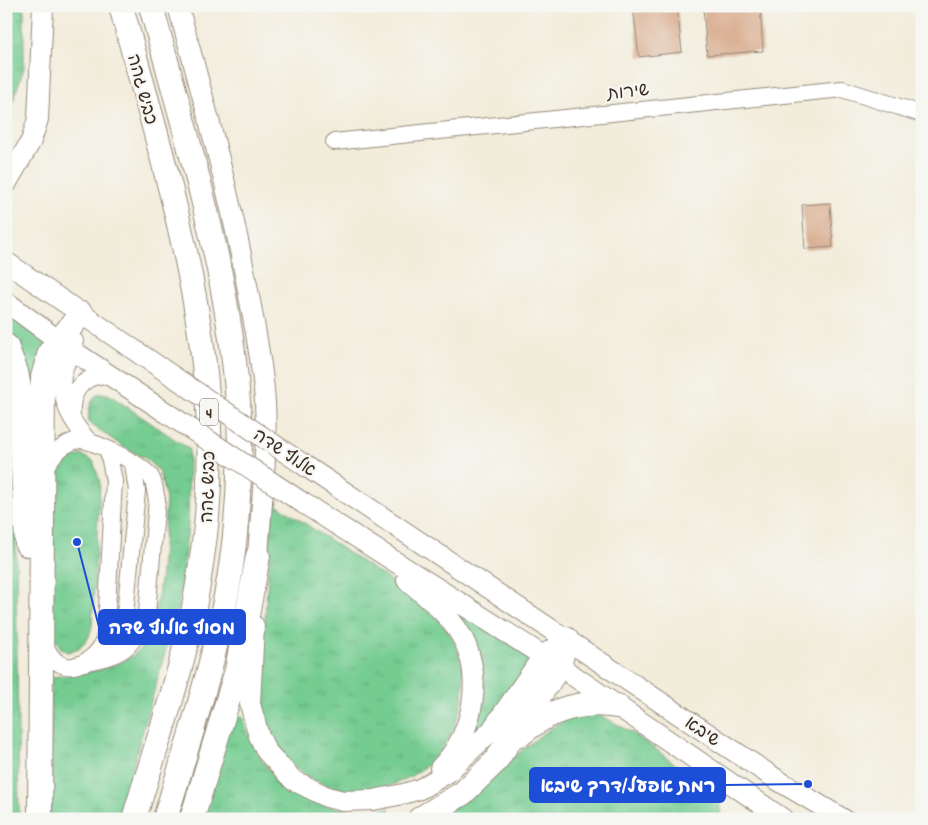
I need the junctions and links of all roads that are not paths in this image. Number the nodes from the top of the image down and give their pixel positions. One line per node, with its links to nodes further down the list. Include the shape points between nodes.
1 (43, 6): 7 (main road, via 38,119 31,141)
2 (121, 6): 28 (highway, כביש גהה / 4, via 188,269 209,405 205,533 190,626)
3 (152, 6): 29 (highway, כביש גהה / 4, via 217,263 238,403 235,536 220,632)
4 (178, 6): 19 (main road, via 225,179 256,333 265,402)
5 (922, 114): 6 (street, שירות, via 842,89)
6 (334, 142)
7 (6, 184)
8 (6, 262): 10 (main road, אלוף שדה)
9 (6, 302): 12 (main road, אלוף שדה)
10 (81, 314): 12 (highway); 21 (main road, אלוף שדה, bridge)
11 (6, 346): 27 (highway, via 16,372 20,406)
12 (66, 346): 13 (main road, אלוף שדה); 14 (street, via 63,399); 17 (highway, via 50,352 43,377)
13 (112, 376): 14 (street, via 92,377 76,388 71,408); 18 (main road, אלוף שדה, bridge)
14 (72, 421): 15 (street)
15 (90, 442): 16 (street); 17 (street, via 80,440 60,448)
16 (108, 450): 23 (street, via 114,481 106,628 96,654); 23 (street, via 133,464 137,491 124,625 110,656)
17 (42, 473): 20 (highway)
18 (361, 539): 22 (main road, אלוף שדה); 26 (main road, via 450,620 464,641 473,669 474,686 469,714 455,749 435,773)
19 (258, 556): 26 (main road, via 250,704 255,726 267,752 293,780 327,798 365,800); 30 (highway, via 237,670)
20 (41, 636): 23 (street, via 52,657 60,664); 27 (highway)
21 (566, 639): 22 (highway); 33 (main road, שיבא, via 779,781)
22 (551, 661): 24 (main road, שיבא); 25 (highway); 26 (main road, via 478,745 436,781)
23 (76, 664)
24 (617, 706): 25 (highway, via 583,704 560,710 529,727); 32 (main road, שיבא)
25 (507, 747): 31 (highway, via 463,792)
26 (404, 794)
27 (40, 819)
28 (134, 819)
29 (165, 819)
30 (192, 819)
31 (420, 819)
32 (783, 819)
33 (843, 819)

